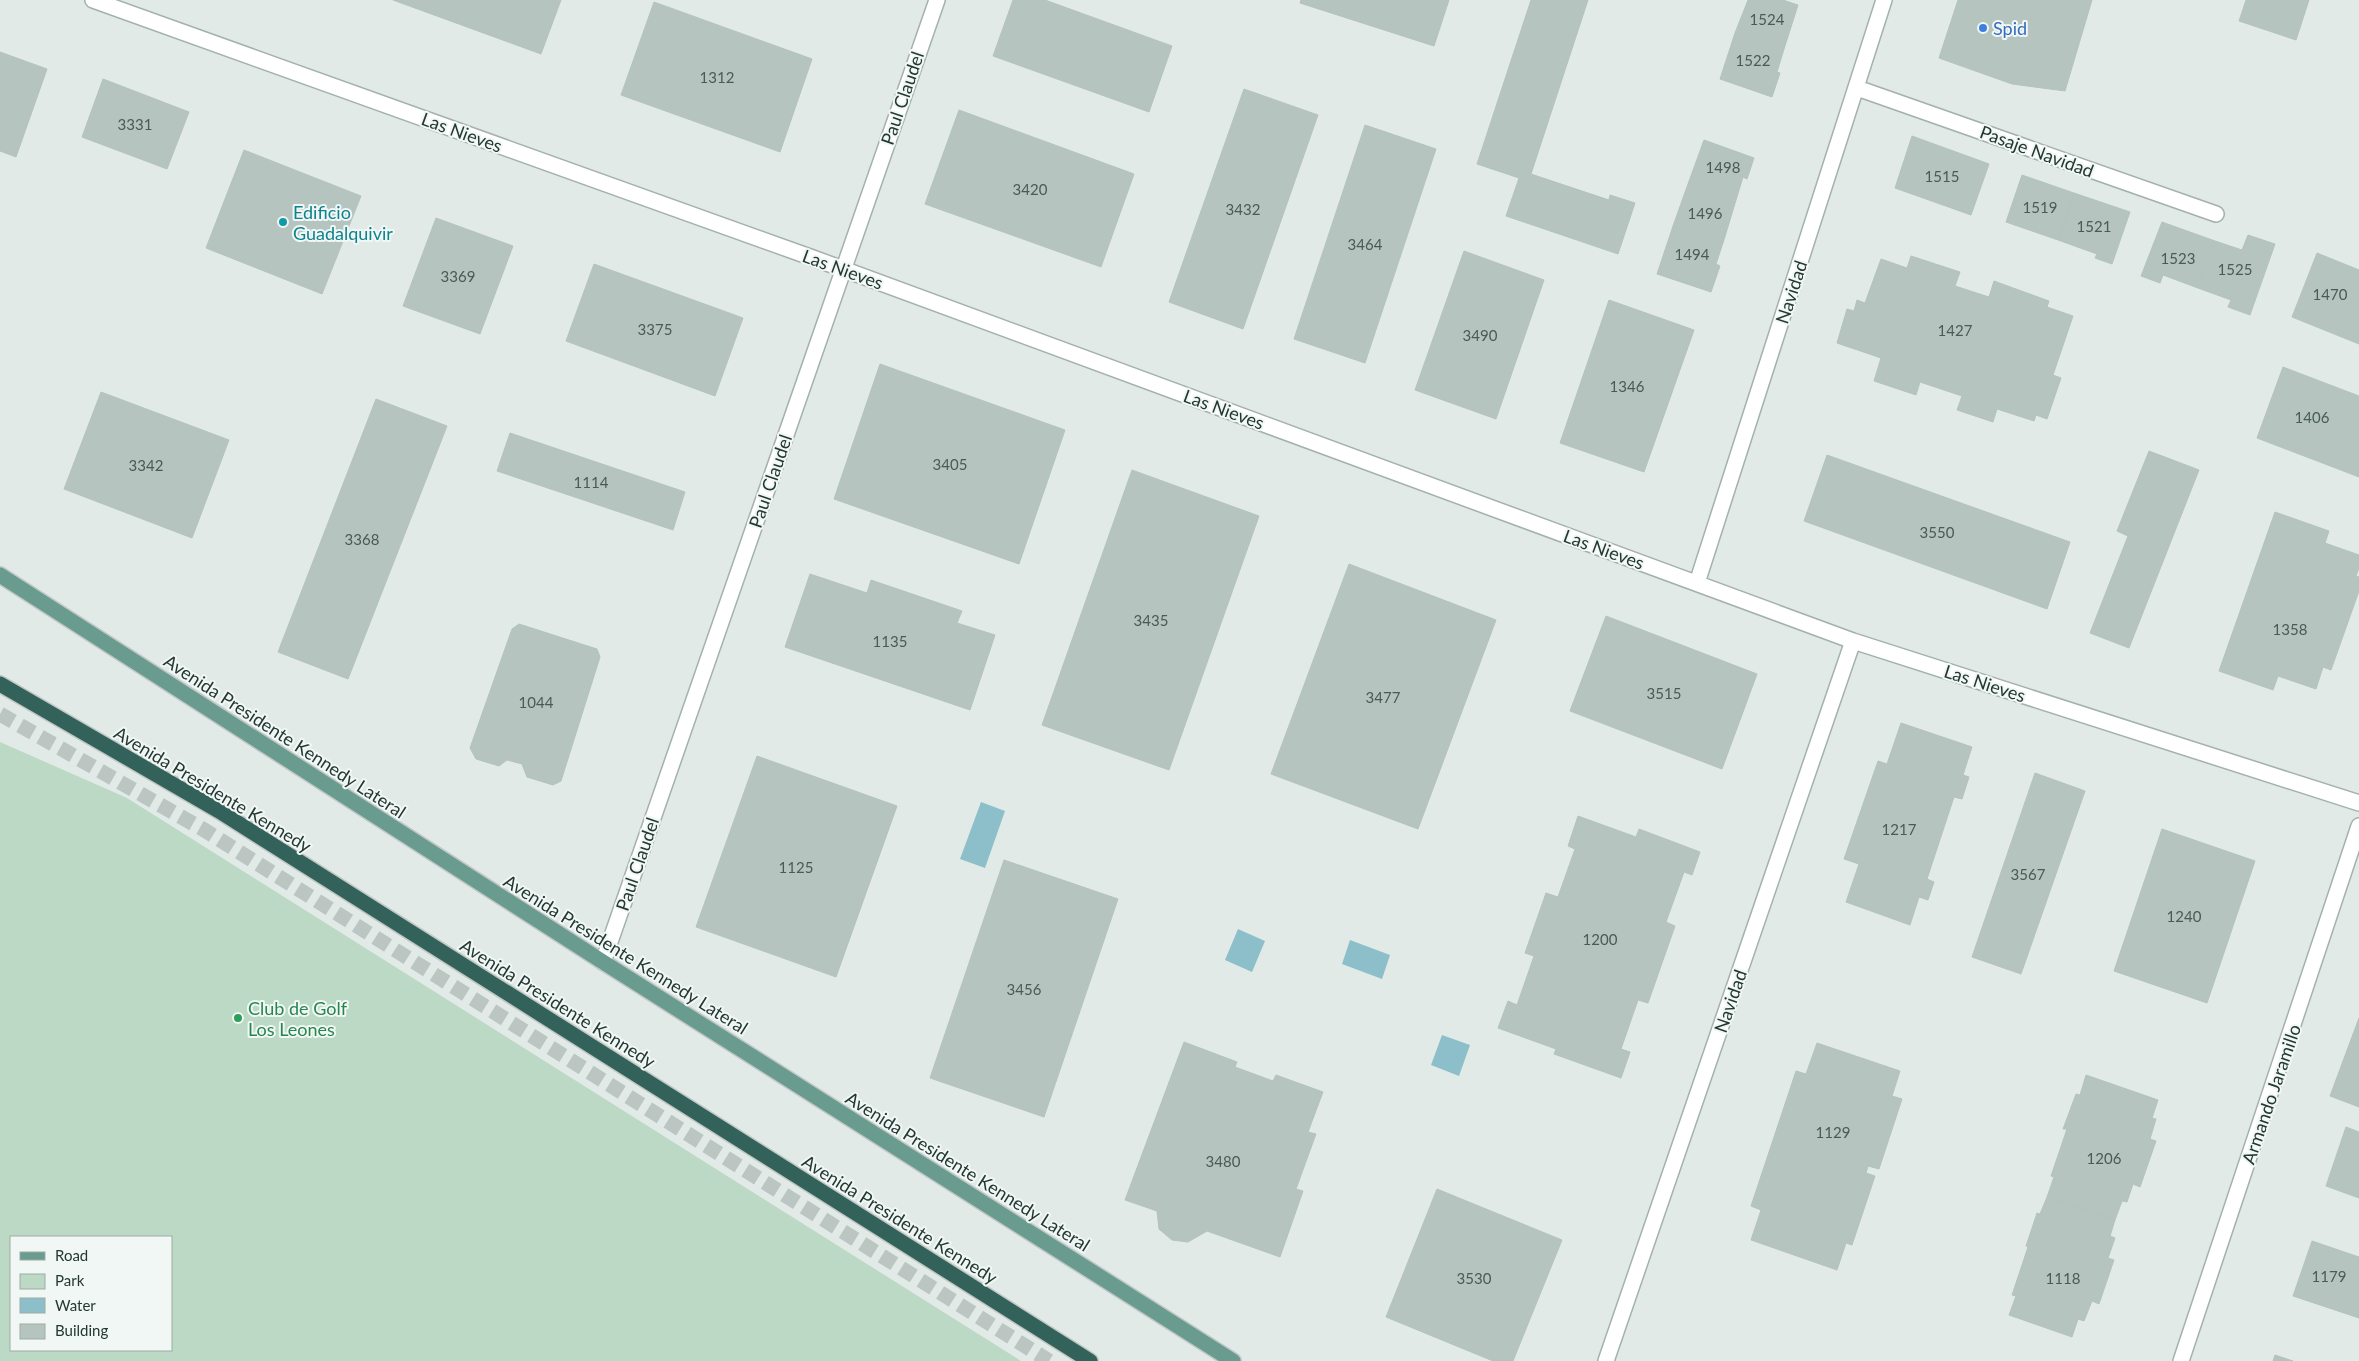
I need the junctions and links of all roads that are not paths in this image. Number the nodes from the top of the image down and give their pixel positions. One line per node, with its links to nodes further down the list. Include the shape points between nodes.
1 (93, 0): 6 (street, Las Nieves)
2 (937, 0): 6 (street, Paul Claudel)
3 (1884, 0): 4 (street, Navidad)
4 (1857, 88): 5 (street, Pasaje Navidad); 8 (street, Navidad)
5 (2216, 214)
6 (842, 268): 8 (street, Las Nieves); 13 (street, Paul Claudel)
7 (0, 575): 13 (main road, Avenida Presidente Kennedy Lateral)
8 (1697, 583): 9 (street, Las Nieves)
9 (1853, 641): 11 (street, Las Nieves); 16 (street, Navidad)
10 (0, 684): 14 (highway, Avenida Presidente Kennedy, via 219,811)
11 (2359, 803)
12 (2359, 826): 17 (street, Armando Jaramillo)
13 (603, 962): 15 (main road, Avenida Presidente Kennedy Lateral)
14 (1090, 1361)
15 (1233, 1361)
16 (1606, 1361)
17 (2181, 1361)

